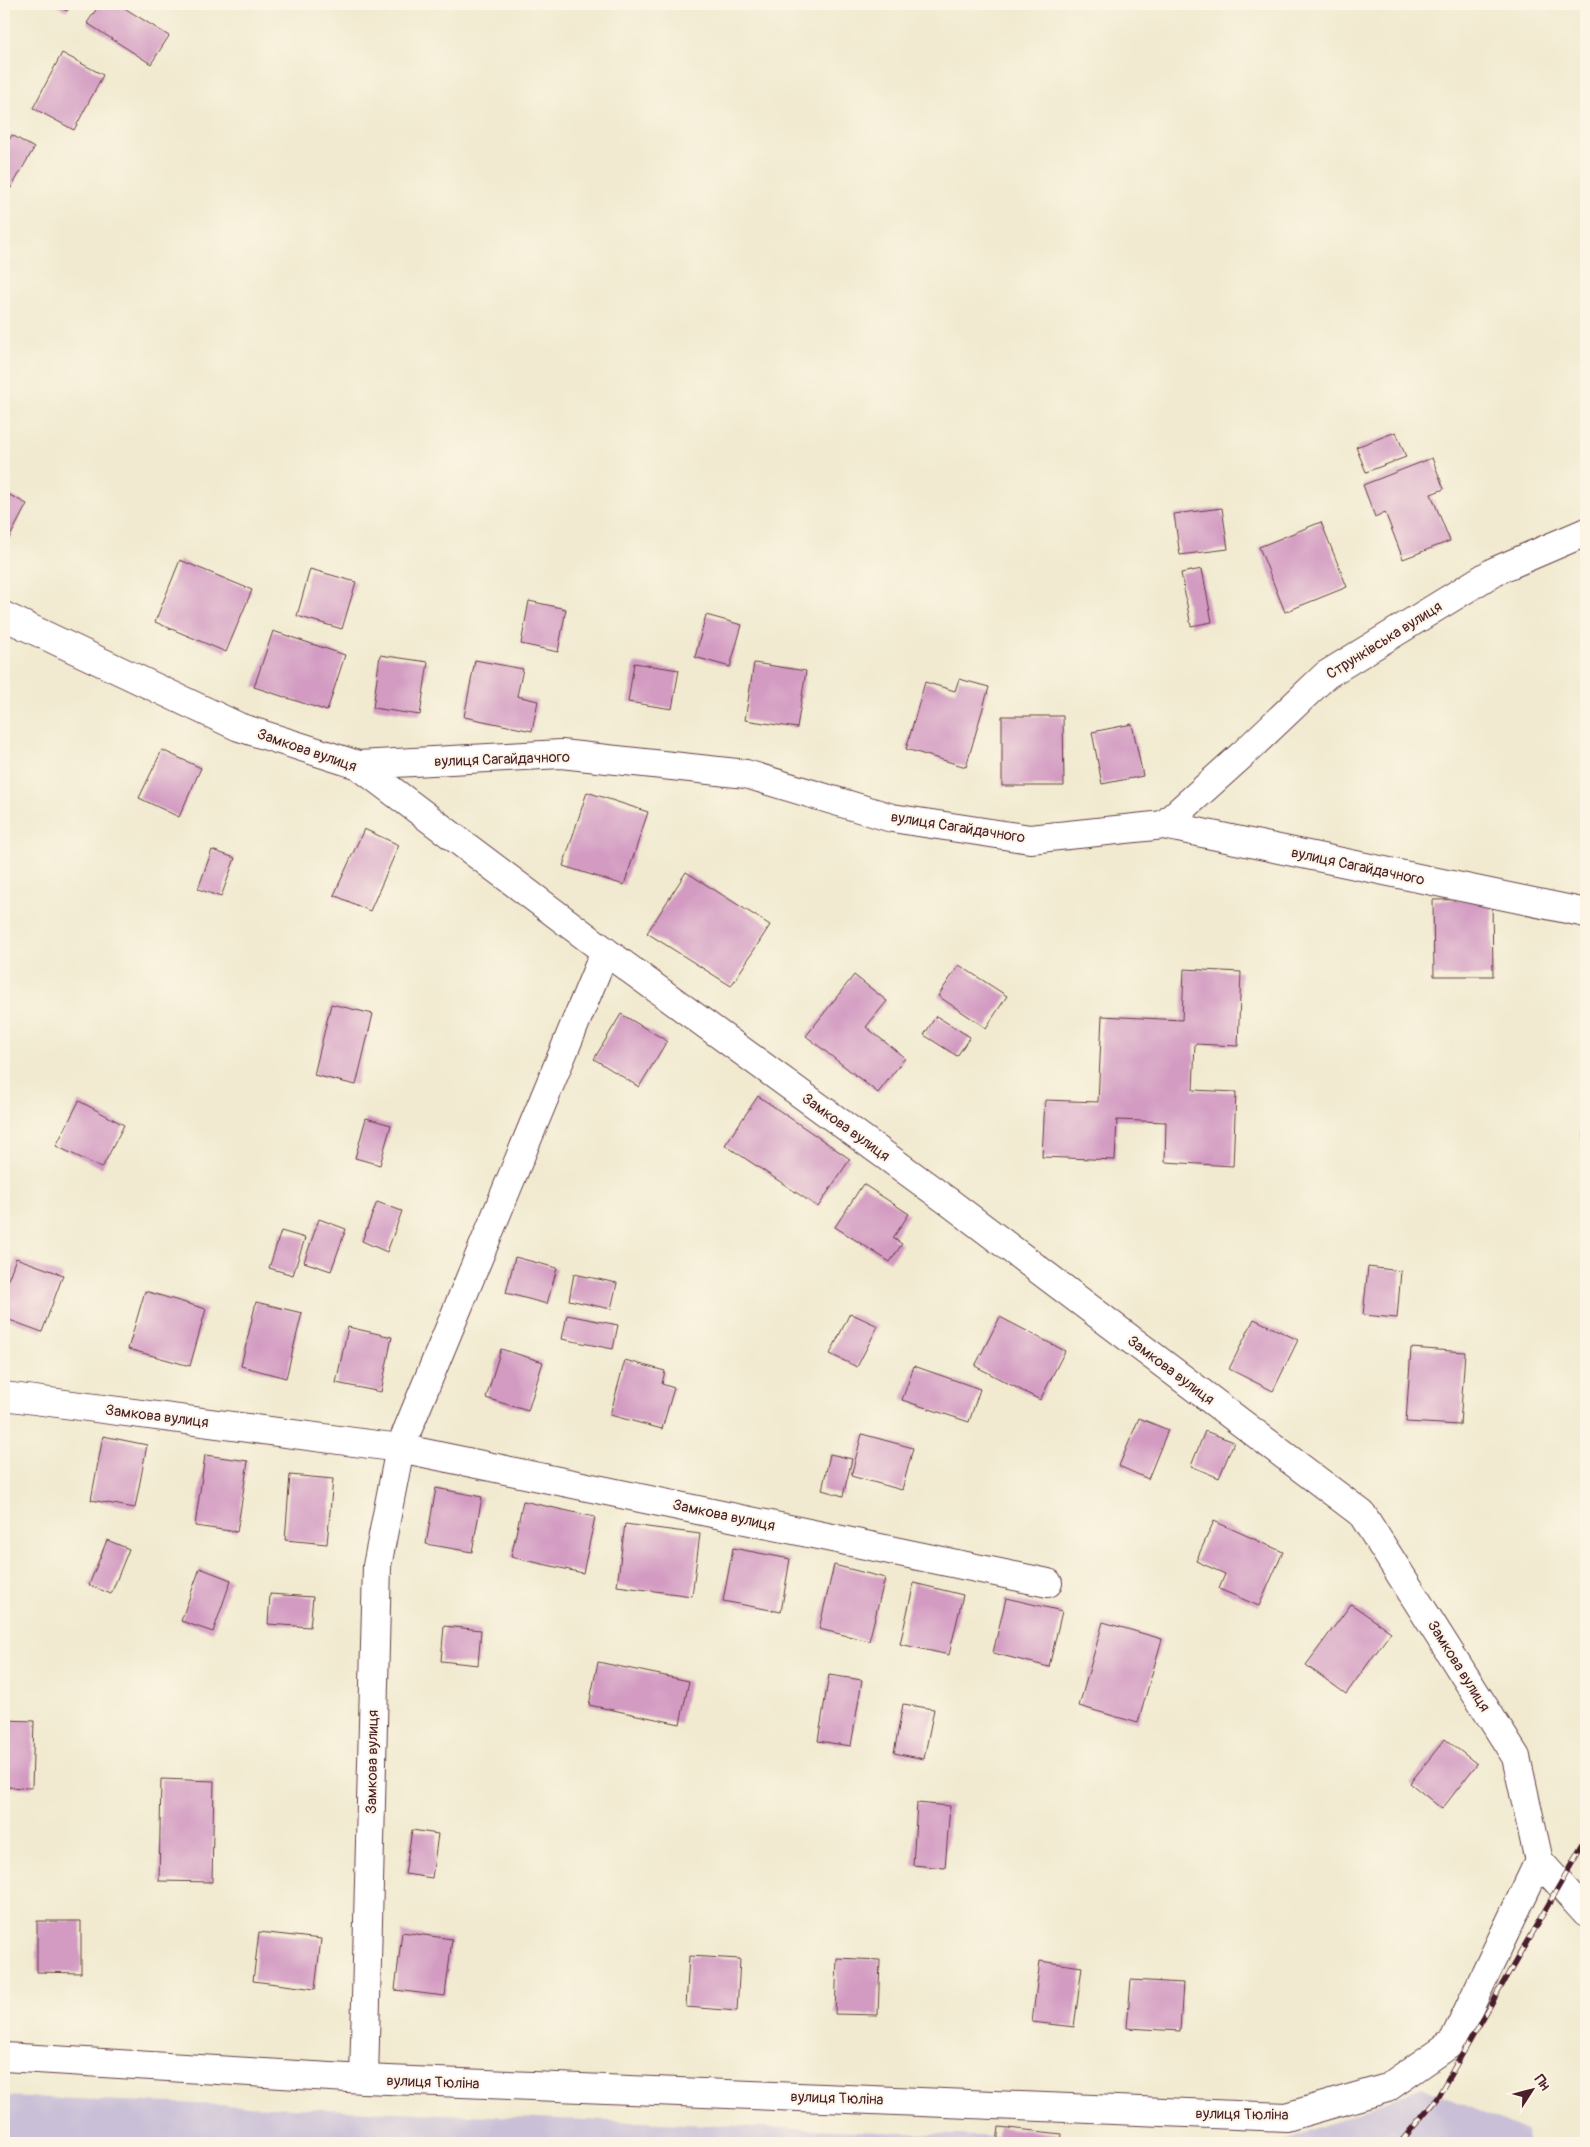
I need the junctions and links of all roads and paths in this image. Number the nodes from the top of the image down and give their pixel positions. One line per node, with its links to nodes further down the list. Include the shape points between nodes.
1 (1586, 532): 4 (street, Струнківська вулиця, via 1495,572 1326,675)
2 (4, 616): 3 (street, Замкова вулиця, via 239,727)
3 (358, 765): 4 (street, вулиця Сагайдачного, via 561,754 746,774 892,818 1030,838); 6 (street, Замкова вулиця)
4 (1164, 825): 5 (street, вулиця Сагайдачного)
5 (1586, 913)
6 (605, 951): 8 (street, Замкова вулиця); 10 (street, Замкова вулиця, via 949,1202 1362,1514 1516,1757)
7 (4, 1396): 8 (street, Замкова вулиця)
8 (400, 1448): 9 (street, Замкова вулиця); 13 (street, Замкова вулиця, via 377,1566)
9 (1048, 1583)
10 (1540, 1862): 11 (street, Замкова вулиця); 13 (street, вулиця Тюліна, via 1453,2042 1387,2088 1286,2117)
11 (1586, 1913)
12 (4, 2057): 13 (street, вулиця Тюліна)
13 (364, 2079)

